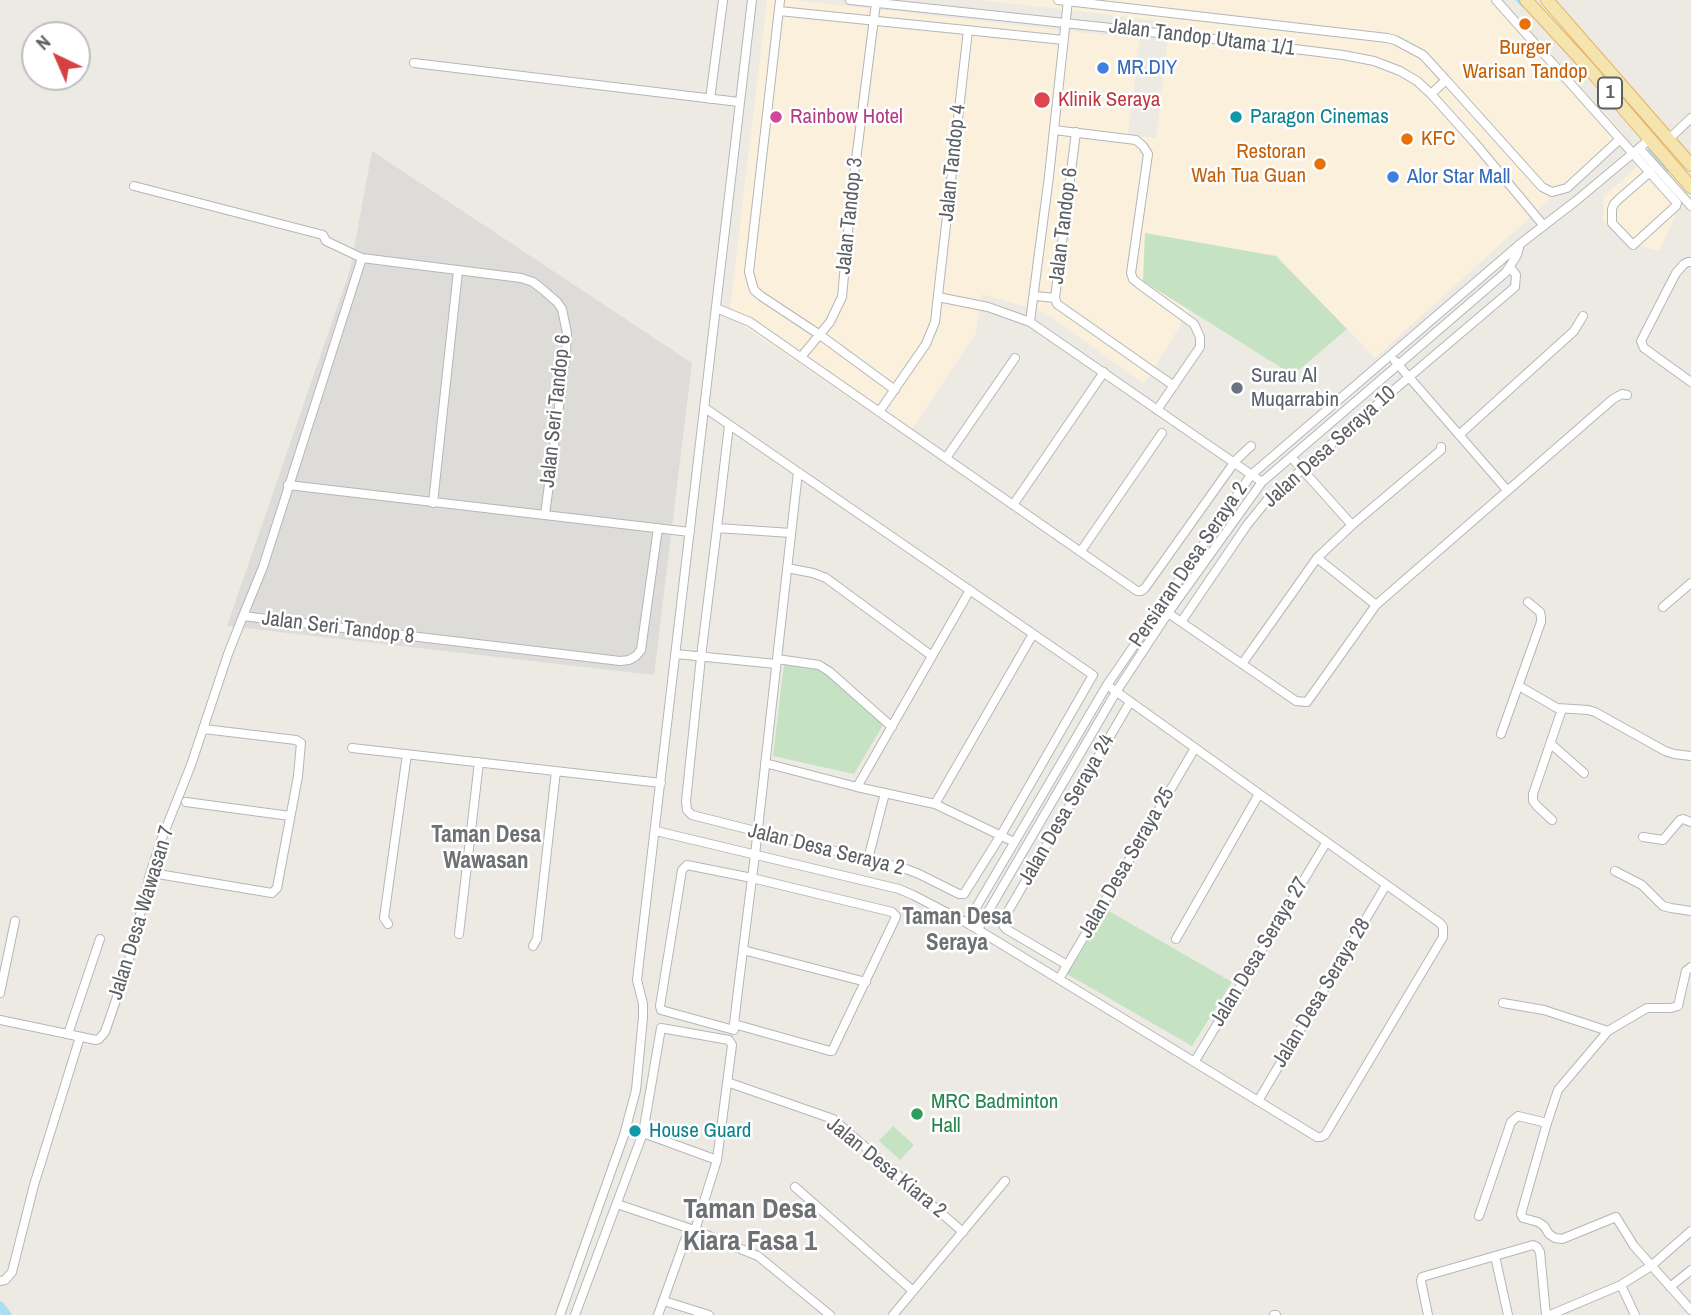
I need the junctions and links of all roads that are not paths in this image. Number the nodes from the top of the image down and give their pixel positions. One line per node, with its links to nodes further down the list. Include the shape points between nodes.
1 (723, 0): 18 (street)
2 (752, 0): 19 (street)
3 (780, 0): 10 (street)
4 (850, 0): 9 (street, Jalan Tandop Utama 1/1)
5 (1065, 0): 12 (street); 16 (street, via 1387,38 1423,55)
6 (1496, 0): 23 (street)
7 (1526, 0): 24 (main road, 1)
8 (1547, 0): 25 (main road, 1)
9 (876, 3): 11 (street, Jalan Tandop 3); 12 (street, Jalan Tandop Utama 1/1)
10 (779, 11): 11 (street); 47 (street, via 749,272 754,290)
11 (873, 21): 13 (street); 47 (street, Jalan Tandop 3, via 842,297)
12 (1066, 22): 14 (street); 17 (street, Jalan Tandop Utama 1/1, via 1361,58 1400,71)
13 (968, 30): 14 (street); 41 (street, Jalan Tandop 4)
14 (1064, 40): 21 (street)
15 (414, 63): 18 (street)
16 (1446, 80): 17 (street); 31 (street, via 1542,187 1552,191)
17 (1431, 94): 35 (street, Jalan Tandop Utama 1/1)
18 (710, 99): 19 (street)
19 (739, 102): 44 (street)
20 (1691, 118): 25 (street)
21 (1054, 130): 22 (street); 42 (street)
22 (1076, 132): 43 (street, Jalan Tandop 6); 55 (street, via 1136,140 1148,154 1131,273 1139,284 1194,324 1200,337 1200,347)
23 (1620, 139): 26 (street); 31 (street)
24 (1650, 139): 26 (street, Persiaran Desa Seraya 2); 30 (main road, 1)
25 (1669, 139): 27 (main road, 1)
26 (1636, 151): 28 (street); 32 (street); 33 (street, Persiaran Desa Seraya 2)
27 (1691, 165)
28 (1650, 172): 32 (street); 32 (street, via 1614,204 1615,227 1633,245 1676,206)
29 (134, 187): 37 (street, Jalan Seri Tandop 6, via 323,235 326,241)
30 (1691, 187)
31 (1567, 188): 33 (street)
32 (1672, 191): 34 (street)
33 (1577, 200): 35 (street, Persiaran Desa Seraya 2)
34 (1691, 206)
35 (1544, 226): 36 (street, Persiaran Desa Seraya 2)
36 (1520, 244): 39 (street, Persiaran Desa Seraya 2); 48 (street, Persiaran Desa Seraya 2)
37 (362, 258): 40 (street, Jalan Seri Tandop 6); 73 (street, Jalan Seri Tandop 8)
38 (1691, 262): 54 (street, via 1676,273 1641,343)
39 (1510, 267): 51 (street, Persiaran Desa Seraya 2); 53 (street, Jalan Desa Seraya 10, via 1516,275 1515,287)
40 (458, 271): 75 (street); 77 (street, Jalan Seri Tandop 6, via 533,282 562,309 566,352)
41 (938, 296): 46 (street); 56 (street, Jalan Tandop 4, via 932,333)
42 (1035, 296): 43 (street); 46 (street)
43 (1055, 298): 55 (street, Jalan Tandop 6, via 1060,307)
44 (716, 309): 49 (street, via 750,322); 58 (street)
45 (1583, 316): 63 (street, via 1561,344)
46 (1031, 322): 52 (street)
47 (820, 335): 49 (street, Jalan Tandop 3); 56 (street)
48 (1391, 356): 51 (street); 71 (street, Persiaran Desa Seraya 2)
49 (801, 357): 60 (street)
50 (1015, 358): 66 (street)
51 (1399, 365): 53 (street); 67 (street, Persiaran Desa Seraya 2)
52 (1104, 372): 59 (street); 76 (street)
53 (1409, 377): 63 (street); 69 (street, Jalan Desa Seraya 10)
54 (1691, 382)
55 (1174, 386): 59 (street)
56 (895, 390): 60 (street, Jalan Tandop 4)
57 (1627, 394): 74 (street, via 1613,399)
58 (705, 408): 61 (street); 81 (street)
59 (1157, 410): 68 (street)
60 (879, 412): 66 (street)
61 (729, 425): 70 (street); 80 (street)
62 (1162, 433): 83 (street)
63 (1459, 435): 74 (street)
64 (1251, 446): 68 (street)
65 (1441, 447): 78 (street)
66 (946, 458): 76 (street)
67 (1292, 458): 69 (street); 72 (street, Persiaran Desa Seraya 2)
68 (1234, 463): 71 (street); 83 (street, via 1142,591)
69 (1302, 469): 78 (street); 93 (street, Jalan Desa Seraya 10, via 1257,512)
70 (798, 472): 82 (street); 87 (street)
71 (1251, 475): 72 (street); 100 (street, Persiaran Desa Seraya 2)
72 (1262, 482): 91 (street, Persiaran Desa Seraya 2)
73 (288, 485): 75 (street); 92 (street, Jalan Seri Tandop 8)
74 (1507, 490): 89 (street)
75 (433, 503): 77 (street)
76 (1013, 505): 83 (street)
77 (545, 515): 79 (street)
78 (1352, 525): 84 (street)
79 (658, 528): 81 (street); 92 (street, Jalan Seri Tandop 8, via 641,650 629,660)
80 (717, 528): 82 (street); 97 (street)
81 (690, 532): 95 (street)
82 (791, 533): 85 (street)
83 (1081, 551)
84 (1317, 558): 89 (street); 99 (street)
85 (787, 568): 96 (street, via 826,578); 98 (street)
86 (1691, 583): 90 (street)
87 (970, 590): 94 (street); 96 (street)
88 (1528, 602): 101 (street, via 1541,617)
89 (1376, 606): 99 (street, via 1307,702 1296,701)
90 (1663, 607)
91 (1168, 613): 93 (street); 102 (street, Persiaran Desa Seraya 2)
92 (243, 616): 106 (street)
93 (1181, 622): 99 (street)
94 (1033, 634): 122 (street); 128 (street, via 1093,675)
95 (676, 654): 97 (street); 117 (street)
96 (932, 656): 105 (street)
97 (701, 657): 98 (street); 127 (street, Jalan Desa Seraya 2, via 687,810)
98 (777, 662): 105 (street, via 819,665); 114 (street)
99 (1242, 664)
100 (1107, 685): 102 (street); 130 (street, Persiaran Desa Seraya 2)
101 (1520, 686): 104 (street); 107 (street)
102 (1116, 692): 103 (street); 142 (street, Persiaran Desa Seraya 2)
103 (1130, 702): 110 (street); 148 (street, Jalan Desa Seraya 24, via 1003,920 1006,929)
104 (1562, 709): 108 (street); 112 (street, via 1595,712 1665,751)
105 (891, 727): 118 (street)
106 (204, 729): 123 (street, via 301,743); 158 (street, Jalan Desa Wawasan 7, via 154,862 105,1032 96,1040)
107 (1501, 734)
108 (1551, 744): 116 (street); 124 (street, via 1533,794 1536,806)
109 (352, 748): 111 (street)
110 (1195, 748): 120 (street); 148 (street, Jalan Desa Seraya 25)
111 (407, 754): 113 (street); 141 (street, via 384,918)
112 (1691, 756)
113 (480, 762): 115 (street); 143 (street)
114 (765, 762): 118 (street); 127 (street)
115 (556, 771): 117 (street); 146 (street)
116 (1584, 774)
117 (661, 783): 126 (street)
118 (857, 787): 119 (street)
119 (885, 793): 122 (street); 133 (street)
120 (1259, 794): 131 (street); 145 (street)
121 (186, 802): 123 (street)
122 (935, 804): 128 (street)
123 (290, 816): 135 (street, via 277,888 272,893)
124 (1552, 820)
125 (1691, 821): 129 (street, via 1680,820 1663,840)
126 (656, 831): 132 (street); 181 (street, via 637,981 643,1004 636,1090 622,1143)
127 (758, 832): 132 (street); 133 (street, Jalan Desa Seraya 2)
128 (1001, 835): 130 (street); 133 (street, Jalan Desa Seraya 2, via 964,894)
129 (1643, 837)
130 (1014, 842): 140 (street, Persiaran Desa Seraya 2)
131 (1326, 843): 137 (street); 159 (street, Jalan Desa Seraya 27)
132 (755, 855): 136 (street); 140 (street, via 899,889)
133 (868, 859)
134 (1615, 871): 138 (street, via 1642,885 1663,906)
135 (158, 874)
136 (752, 878): 147 (street); 151 (street, via 894,914); 155 (street, via 684,867 660,1006 664,1012 734,1030)
137 (1386, 886): 161 (street, Jalan Desa Seraya 28); 161 (street, via 1440,923 1443,937 1325,1135 1317,1137)
138 (1691, 911)
139 (15, 921): 152 (street)
140 (967, 923): 142 (street)
141 (388, 924)
142 (978, 929): 150 (street)
143 (459, 934)
144 (100, 939): 157 (street)
145 (1176, 939)
146 (533, 946)
147 (743, 950): 151 (street); 155 (street)
148 (1067, 965): 150 (street, Jalan Desa Seraya 25)
149 (1691, 967): 156 (street, via 1678,1006 1647,1008)
150 (1059, 979): 159 (street)
151 (866, 982): 155 (street, via 830,1051)
152 (0, 993)
153 (1503, 1003): 156 (street, via 1544,1010)
154 (0, 1020): 157 (street)
155 (734, 1024)
156 (1608, 1031): 162 (street, via 1558,1090)
157 (68, 1034): 158 (street)
158 (80, 1037): 175 (street, via 12,1272)
159 (1195, 1062): 161 (street)
160 (727, 1082): 163 (street, via 729,1040 661,1028); 164 (street); 171 (street, Jalan Desa Kiara 2, via 833,1119)
161 (1258, 1101)
162 (1547, 1123): 168 (street, via 1518,1116 1511,1122); 173 (street, via 1522,1207 1524,1219 1538,1222 1562,1239 1616,1217)
163 (643, 1133): 164 (street); 167 (street)
164 (717, 1160): 169 (street)
165 (1006, 1181): 171 (street)
166 (795, 1187): 178 (street)
167 (617, 1204): 169 (street); 182 (street)
168 (1479, 1216)
169 (694, 1230): 179 (street, via 685,1240); 185 (street, via 758,1256)
170 (1691, 1231): 173 (street)
171 (963, 1232): 178 (street)
172 (1495, 1256): 187 (street, via 1425,1275 1421,1281); 188 (street); 189 (street, via 1536,1247)
173 (1651, 1266): 176 (street); 177 (street)
174 (1691, 1270): 177 (street)
175 (0, 1281)
176 (1621, 1285): 189 (street); 190 (street)
177 (1670, 1287): 180 (street)
178 (913, 1291): 186 (street)
179 (664, 1301): 183 (street); 184 (street)
180 (1691, 1310)
181 (559, 1315)
182 (575, 1315)
183 (658, 1315)
184 (709, 1315)
185 (830, 1315)
186 (893, 1315)
187 (1428, 1315)
188 (1508, 1315)
189 (1548, 1315)
190 (1635, 1315)

